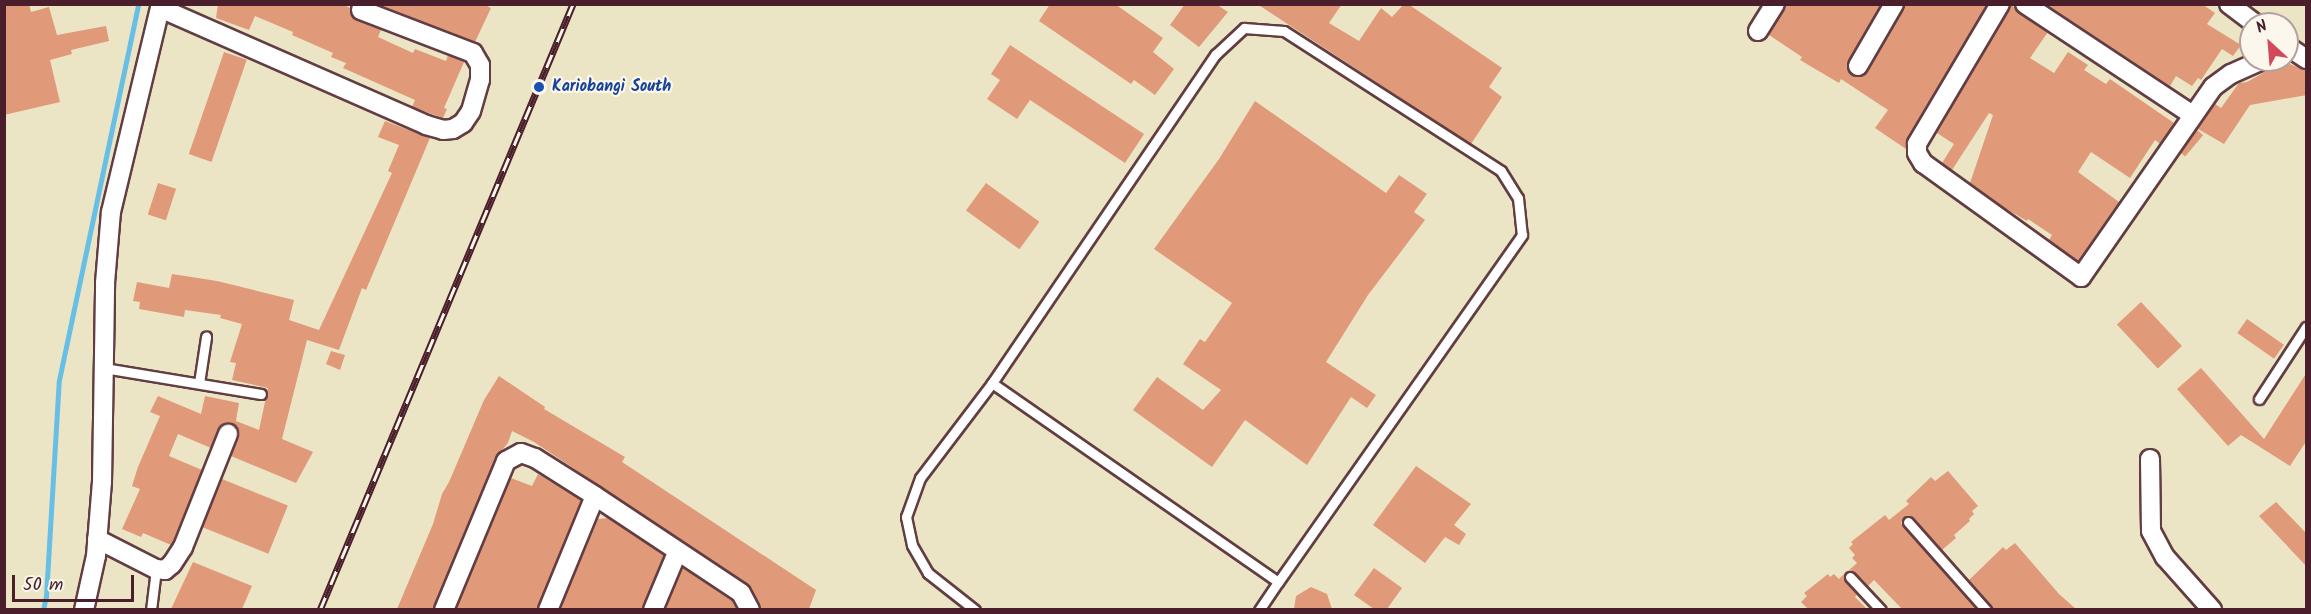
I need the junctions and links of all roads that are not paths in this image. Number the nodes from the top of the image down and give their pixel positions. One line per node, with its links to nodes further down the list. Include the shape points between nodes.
1 (1775, 4): 7 (street)
2 (1894, 4): 8 (street)
3 (2000, 4): 10 (street, via 1917,144 1917,153 1923,163 2081,277)
4 (2025, 4): 10 (street)
5 (160, 6): 6 (street, via 426,125 443,130 463,123 471,111 480,80 480,65 473,53); 13 (street, via 111,212 106,249)
6 (361, 10)
7 (1758, 31)
8 (1858, 66)
9 (2239, 71): 10 (street, via 2220,80)
10 (2193, 115)
11 (2307, 327): 17 (lane)
12 (206, 337): 14 (lane)
13 (104, 368): 14 (lane); 22 (street)
14 (200, 383): 16 (lane)
15 (992, 383): 26 (lane); 26 (lane, via 1215,55 1244,28 1284,31 1501,171 1518,198 1522,235); 33 (lane, via 920,478 906,517 912,545 928,573)
16 (261, 394)
17 (2259, 399)
18 (228, 434): 24 (street, via 183,547 165,570)
19 (2150, 459): 37 (street, via 2151,531 2164,557)
20 (595, 496): 23 (street); 29 (street, via 536,458 521,453 506,460); 30 (street)
21 (1908, 522): 36 (lane)
22 (97, 539): 24 (street); 27 (street)
23 (677, 553): 31 (street); 32 (street, via 741,593)
24 (156, 569): 28 (lane)
25 (1850, 577): 35 (lane)
26 (1278, 582): 34 (lane)
27 (84, 609)
28 (151, 609)
29 (444, 609)
30 (548, 609)
31 (653, 609)
32 (750, 609)
33 (975, 609)
34 (1259, 609)
35 (1881, 609)
36 (1986, 609)
37 (2212, 609)

